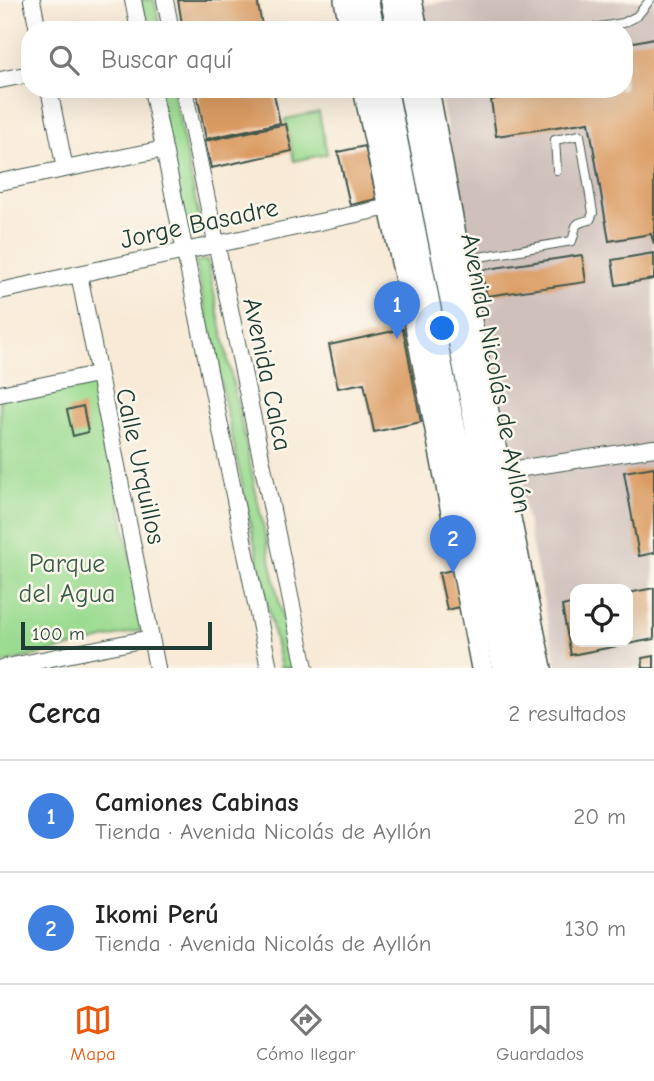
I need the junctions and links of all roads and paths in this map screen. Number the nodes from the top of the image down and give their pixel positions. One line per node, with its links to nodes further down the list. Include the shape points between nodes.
1 (32, 0): 9 (street)
2 (133, 0): 10 (street)
3 (165, 0): 11 (street)
4 (345, 0): 12 (main road)
5 (366, 0): 13 (main road)
6 (393, 0): 14 (main road)
7 (411, 0): 15 (main road)
8 (650, 0): 16 (lane)
9 (36, 21)
10 (137, 21)
11 (170, 21)
12 (349, 21)
13 (370, 21)
14 (397, 21)
15 (415, 21)
16 (627, 21)
17 (21, 76): 18 (street)
18 (0, 80)
19 (52, 98): 27 (street)
20 (154, 98): 26 (street)
21 (186, 98): 31 (street, Avenida Calca)
22 (367, 98): 30 (main road, Avenida Nicolás de Ayllón)
23 (386, 98): 30 (main road, Avenida Nicolás de Ayllón)
24 (412, 98): 38 (main road, Avenida Nicolás de Ayllón)
25 (430, 98): 33 (main road, Avenida Nicolás de Ayllón)
26 (164, 149): 27 (street); 32 (street)
27 (65, 169): 29 (street)
28 (557, 170): 33 (lane, via 555,140 580,135 593,213 590,220 575,226 572,241)
29 (0, 183)
30 (399, 205): 31 (street, Jorge Basadre); 36 (main road, Avenida Nicolás de Ayllón); 38 (main road, Avenida Nicolás de Ayllón)
31 (216, 245): 32 (street, Jorge Basadre); 47 (street, Avenida Calca)
32 (184, 250): 34 (street, Jorge Basadre); 46 (street)
33 (462, 260): 40 (main road, Avenida Nicolás de Ayllón)
34 (79, 274): 35 (street, Jorge Basadre); 37 (street, Calle Urquillos)
35 (0, 291)
36 (415, 321): 38 (main road); 42 (main road, Avenida Nicolás de Ayllón)
37 (97, 374): 39 (street); 43 (street, Calle Urquillos)
38 (455, 382): 40 (main road); 42 (main road, Avenida Nicolás de Ayllón)
39 (0, 394)
40 (488, 412): 42 (main road, Avenida Nicolás de Ayllón)
41 (654, 447): 42 (street)
42 (475, 477): 48 (main road, Avenida Nicolás de Ayllón); 49 (main road, Avenida Nicolás de Ayllón); 50 (main road, Avenida Nicolás de Ayllón); 51 (main road, Avenida Nicolás de Ayllón)
43 (151, 638): 44 (street); 45 (street, Calle Urquillos)
44 (2, 668)
45 (157, 668)
46 (269, 668)
47 (305, 668)
48 (482, 668)
49 (505, 668)
50 (525, 668)
51 (541, 668)

